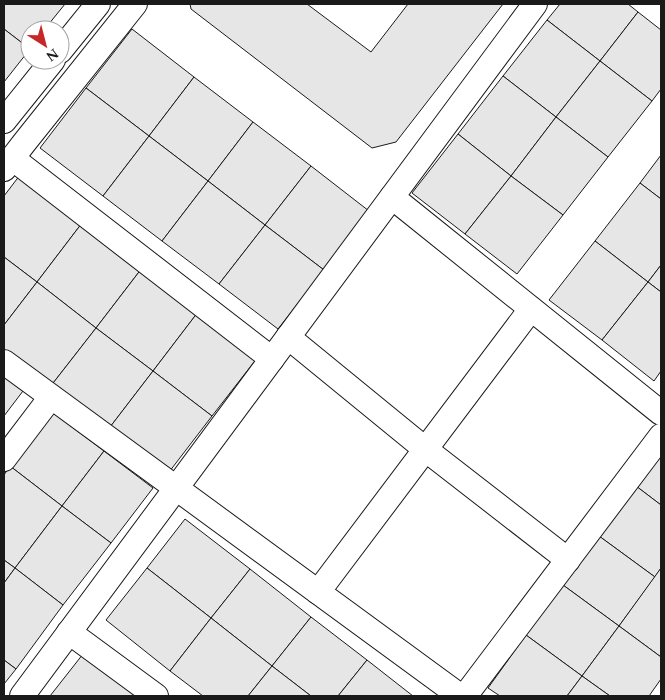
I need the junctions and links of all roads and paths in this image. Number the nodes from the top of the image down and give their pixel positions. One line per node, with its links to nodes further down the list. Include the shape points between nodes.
1 (98, 4): 4 (street)
2 (135, 4): 7 (street)
3 (535, 4): 8 (street)
4 (70, 39)
5 (45, 70): 6 (street)
6 (4, 121)
7 (8, 164): 11 (street)
8 (392, 197): 9 (street); 10 (street)
9 (531, 309): 14 (street); 16 (street)
10 (288, 337): 11 (street); 16 (street)
11 (272, 359): 18 (street)
12 (4, 362): 13 (street)
13 (51, 397): 17 (street); 18 (street)
14 (661, 413)
15 (661, 436): 19 (street)
16 (426, 449): 19 (street); 20 (street)
17 (4, 459)
18 (176, 488): 20 (street); 21 (street)
19 (568, 560): 25 (street)
20 (318, 592): 24 (street)
21 (69, 632): 22 (street); 23 (street)
22 (22, 696)
23 (156, 696)
24 (460, 696)
25 (465, 696)

